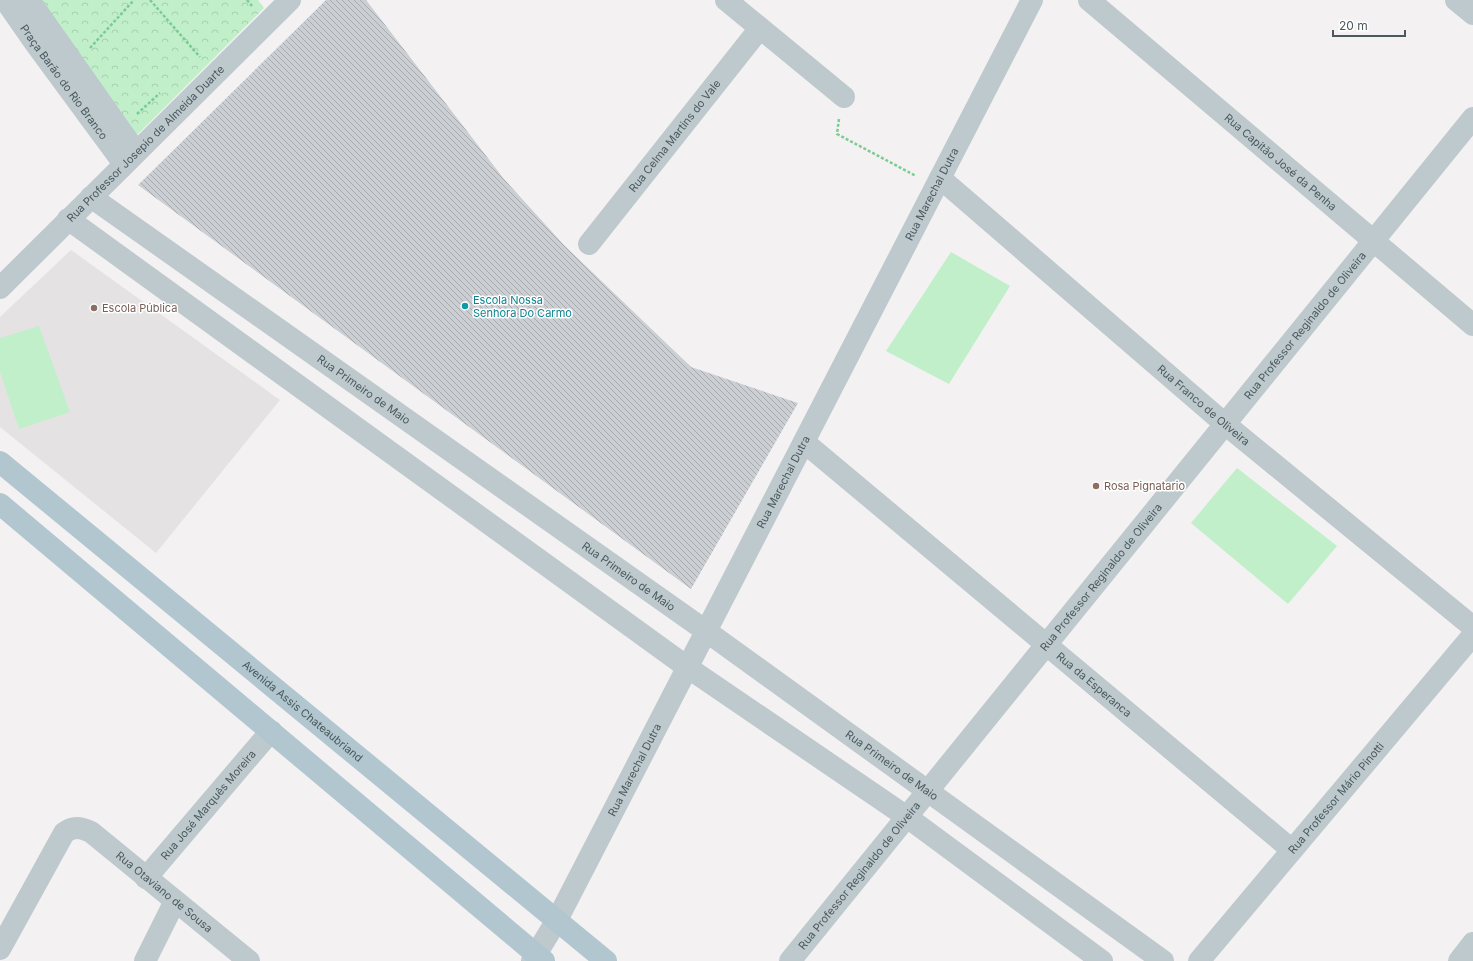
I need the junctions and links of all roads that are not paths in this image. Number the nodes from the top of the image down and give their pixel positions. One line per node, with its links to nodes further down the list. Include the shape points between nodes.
1 (5, 0): 12 (street, Praça Barão do Rio Branco, via 35,43)
2 (29, 0): 12 (street, Praça Barão do Rio Branco)
3 (726, 0): 9 (street)
4 (1032, 0): 13 (street, Rua Marechal Dutra)
5 (1089, 0): 16 (street, Rua Capitão José da Penha)
6 (1456, 0): 8 (street)
7 (288, 1): 12 (street, Rua Professor Josepio de Almeida Duarte)
8 (1473, 14)
9 (760, 28): 10 (street); 17 (street, Rua Celma Martins do Vale)
10 (844, 97)
11 (1473, 118): 16 (street, Rua Professor Reginaldo de Oliveira)
12 (130, 158): 14 (street, Rua Professor Josepio de Almeida Duarte)
13 (938, 182): 21 (street, Rua Franco de Oliveira); 22 (street, Rua Marechal Dutra)
14 (91, 197): 15 (street, Rua Professor Josepio de Almeida Duarte); 20 (street, Rua Primeiro de Maio)
15 (68, 219): 18 (street, Rua Professor Josepio de Almeida Duarte); 23 (street)
16 (1374, 241): 19 (street, Rua Capitão José da Penha); 21 (street, Rua Professor Reginaldo de Oliveira)
17 (589, 244)
18 (1, 285)
19 (1473, 325)
20 (405, 418): 23 (street); 27 (street, Rua Primeiro de Maio)
21 (1225, 424): 26 (street, Rua Franco de Oliveira); 29 (street, Rua Professor Reginaldo de Oliveira)
22 (804, 442): 27 (street, Rua Marechal Dutra); 29 (street, Rua da Esperanca)
23 (384, 446): 30 (street)
24 (0, 462): 37 (main road, Avenida Assis Chateaubriand)
25 (0, 504): 31 (main road)
26 (1473, 627)
27 (706, 631): 30 (street, Rua Marechal Dutra); 32 (street, Rua Primeiro de Maio)
28 (1473, 635): 34 (street, Rua Professor Mário Pinotti)
29 (1046, 645): 32 (street, Rua Professor Reginaldo de Oliveira); 34 (street, Rua da Esperanca)
30 (687, 667): 33 (street); 37 (street, Rua Marechal Dutra)
31 (271, 731): 35 (street, Rua José Marquês Moreira); 40 (main road)
32 (927, 791): 33 (street, Rua Professor Reginaldo de Oliveira); 46 (street, Rua Primeiro de Maio)
33 (907, 817): 44 (street, Rua Professor Reginaldo de Oliveira); 45 (street)
34 (1292, 850): 47 (street, Rua Professor Mário Pinotti)
35 (146, 878): 36 (street, Rua Otaviano de Sousa); 39 (street, Rua Otaviano de Sousa, via 90,832 77,827 70,829 64,833)
36 (175, 901): 41 (street); 42 (street, Rua Otaviano de Sousa)
37 (557, 920): 40 (street, Rua Marechal Dutra); 43 (main road, Avenida Assis Chateaubriand)
38 (1473, 943): 48 (street)
39 (0, 949)
40 (537, 958)
41 (145, 961)
42 (249, 961)
43 (606, 961)
44 (790, 961)
45 (1102, 961)
46 (1163, 961)
47 (1199, 961)
48 (1459, 961)

